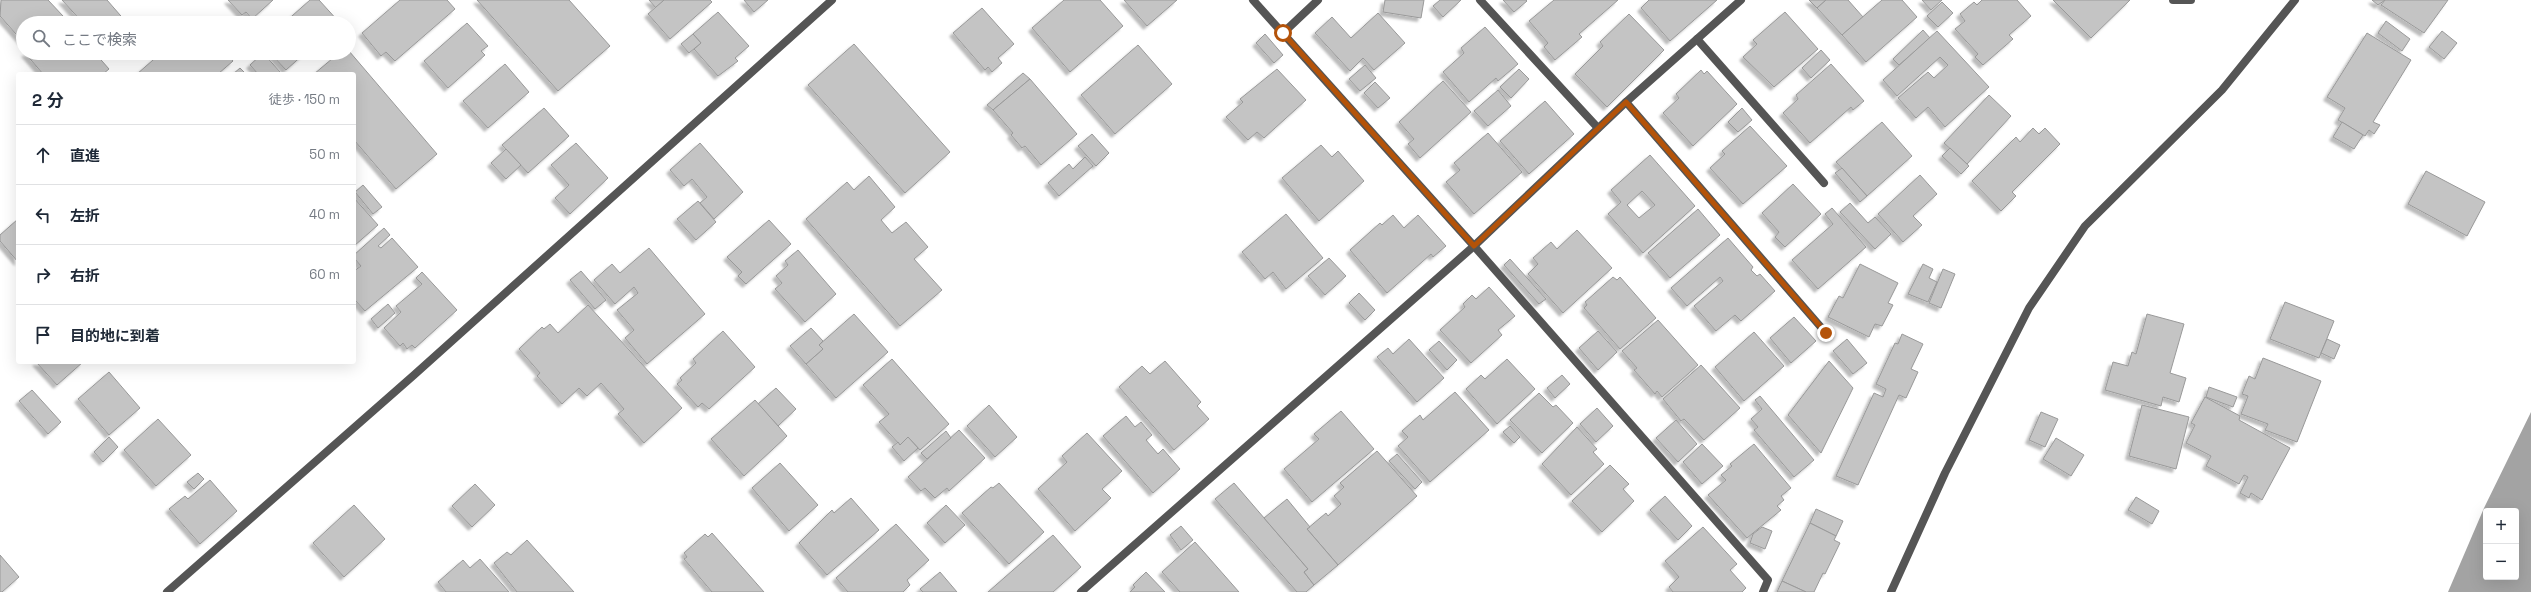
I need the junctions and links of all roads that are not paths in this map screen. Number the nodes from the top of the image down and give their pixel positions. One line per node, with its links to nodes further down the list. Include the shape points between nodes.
1 (832, 0): 16 (street, via 414,375)
2 (1252, 0): 9 (street)
3 (1318, 0): 9 (street)
4 (1480, 0): 12 (street)
5 (1741, 0): 10 (street)
6 (2173, 0): 7 (street)
7 (2191, 0)
8 (2295, 0): 19 (street, via 2222,90 2086,226 2029,308 1945,473)
9 (1283, 33): 14 (street)
10 (1697, 39): 11 (street); 13 (street)
11 (1626, 102): 12 (street); 15 (street)
12 (1598, 128): 14 (street)
13 (1824, 183)
14 (1474, 246): 17 (street); 18 (street, via 1768,580)
15 (1826, 333)
16 (167, 592)
17 (1081, 592)
18 (1763, 592)
19 (1892, 592)

